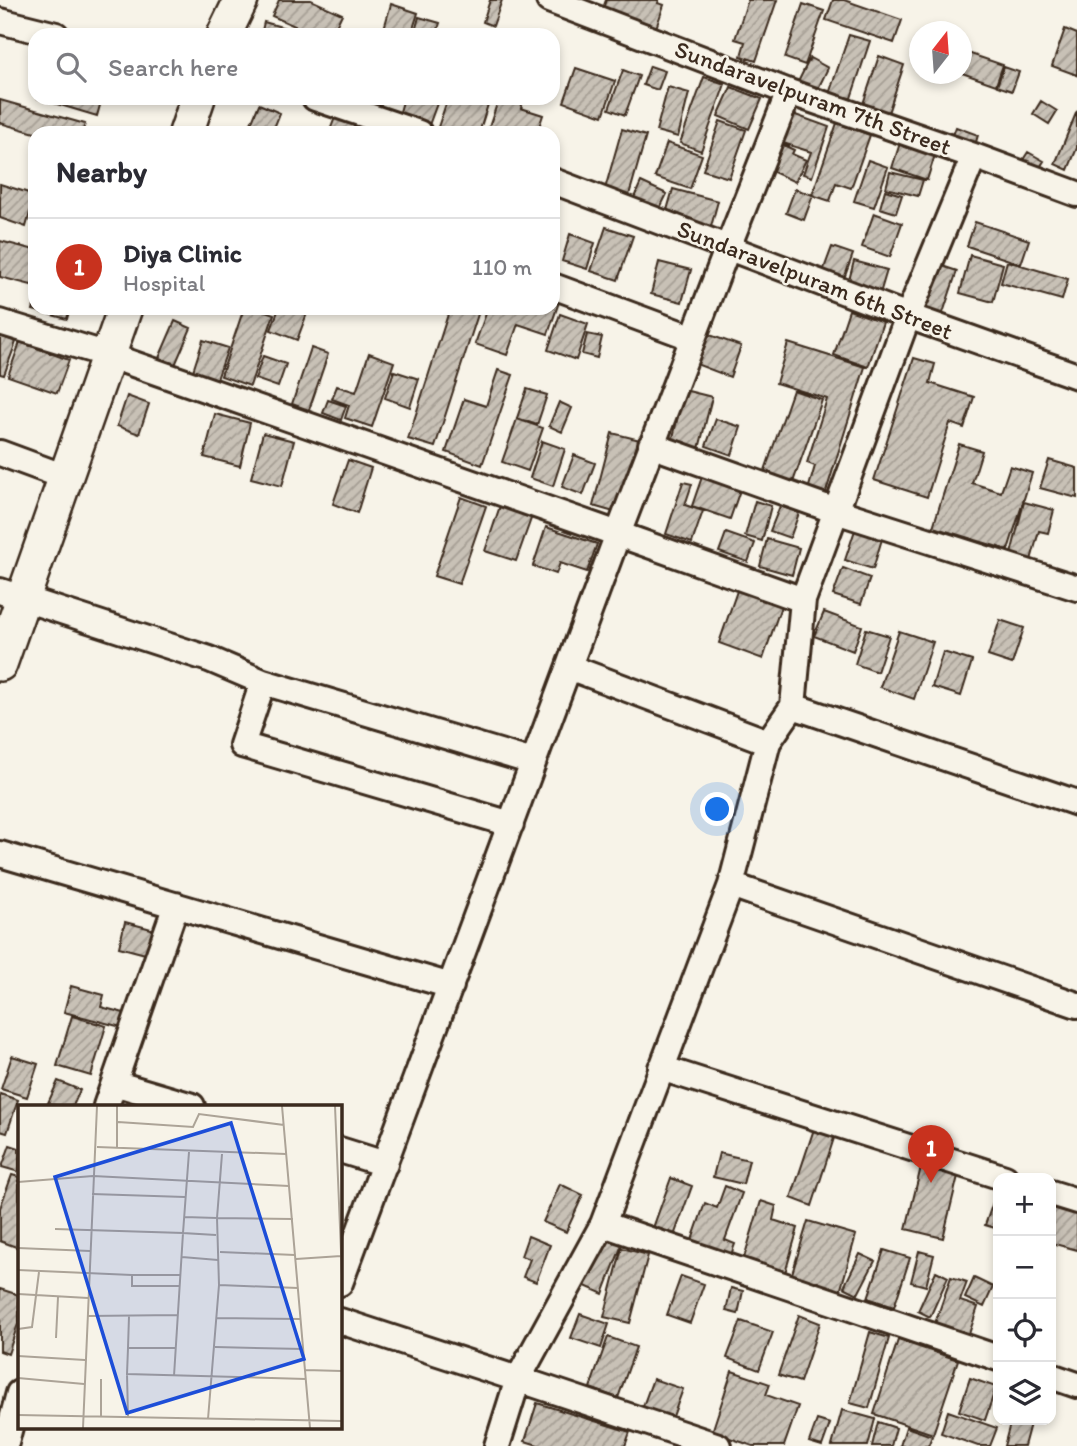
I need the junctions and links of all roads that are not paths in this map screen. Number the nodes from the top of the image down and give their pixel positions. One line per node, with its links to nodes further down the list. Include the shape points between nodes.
1 (241, 0): 5 (street)
2 (549, 0): 6 (street, Sundaravelpuram 7th Street)
3 (0, 21): 4 (street)
4 (28, 28)
5 (227, 28)
6 (789, 92): 11 (street, Sundaravelpuram 7th Street); 14 (street)
7 (196, 105): 9 (street)
8 (336, 105): 10 (street)
9 (188, 126)
10 (398, 126)
11 (974, 156): 13 (street, Sundaravelpuram 7th Street); 17 (street)
12 (560, 184): 14 (street, Sundaravelpuram 6th Street)
13 (1077, 194)
14 (728, 247): 17 (street, Sundaravelpuram 6th Street); 19 (street)
15 (560, 289): 19 (street)
16 (122, 315): 20 (street)
17 (908, 316): 21 (street, Sundaravelpuram 6th Street); 25 (street)
18 (0, 322): 20 (street)
19 (693, 338): 22 (street)
20 (108, 355): 24 (street); 26 (street)
21 (1077, 376)
22 (651, 445): 25 (street); 26 (street)
23 (0, 453): 24 (street)
24 (65, 477): 28 (street)
25 (836, 511): 27 (street); 29 (street)
26 (618, 534): 29 (street); 31 (street)
27 (1077, 588)
28 (11, 595): 30 (street); 32 (street, via 209,659)
29 (803, 600): 33 (street)
30 (0, 664)
31 (569, 667): 34 (street); 35 (street)
32 (263, 682): 35 (street); 37 (street, via 242,745)
33 (793, 706): 34 (street); 36 (street)
34 (768, 742): 39 (street)
35 (533, 762): 37 (street)
36 (1077, 803)
37 (511, 824): 41 (street)
38 (0, 853): 40 (street)
39 (731, 885): 42 (street); 43 (street)
40 (176, 905): 41 (street); 44 (street)
41 (451, 986): 47 (street)
42 (1077, 1005)
43 (661, 1068): 48 (street); 51 (street)
44 (110, 1095): 45 (street)
45 (178, 1105)
46 (341, 1150): 47 (street)
47 (385, 1164): 52 (street)
48 (993, 1174)
49 (1056, 1195): 50 (street)
50 (1077, 1201)
51 (603, 1224): 54 (street); 56 (street)
52 (341, 1280)
53 (341, 1321): 56 (street)
54 (993, 1356)
55 (1056, 1378): 57 (street)
56 (519, 1379): 60 (street); 61 (street)
57 (1077, 1385)
58 (18, 1397): 59 (street)
59 (5, 1446)
60 (497, 1446)
61 (718, 1446)

